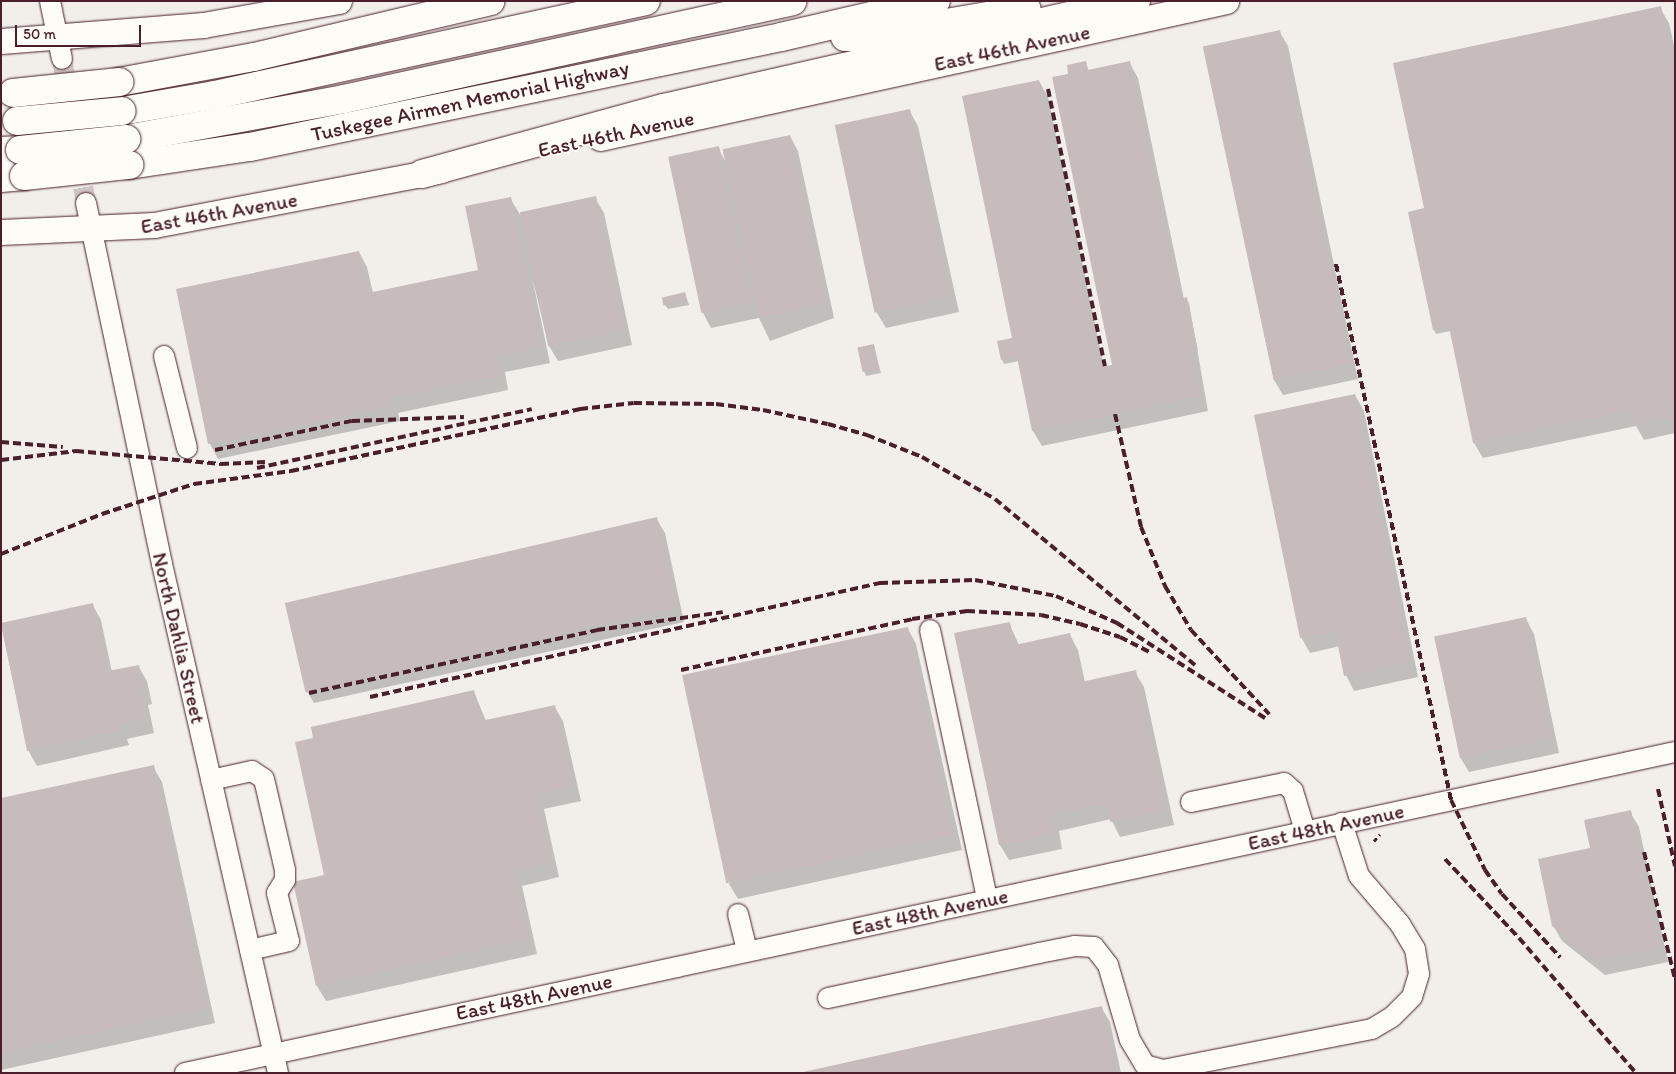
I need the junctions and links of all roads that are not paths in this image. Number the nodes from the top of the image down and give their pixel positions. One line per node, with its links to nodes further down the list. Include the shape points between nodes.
1 (50, 1): 12 (street)
2 (339, 1): 12 (main road)
3 (490, 1): 13 (highway, bridge, via 254,57 119,82)
4 (646, 1): 14 (highway, bridge, via 215,95 122,110)
5 (792, 1): 16 (highway, via 344,99)
6 (936, 1): 10 (highway, Tuskegee Airmen Memorial Highway)
7 (1072, 1): 10 (highway, via 864,36)
8 (1136, 1): 17 (highway, via 664,108)
9 (1226, 1): 17 (main road, East 46th Avenue, via 496,161)
10 (781, 37): 16 (highway, Tuskegee Airmen Memorial Highway, via 259,145)
11 (1, 41): 12 (main road)
12 (59, 47)
13 (7, 93)
14 (9, 122)
15 (11, 151): 16 (highway, bridge)
16 (128, 152): 18 (highway, Tuskegee Airmen Memorial Highway, bridge)
17 (422, 174): 20 (main road, East 46th Avenue, via 189,220)
18 (12, 177)
19 (86, 203): 20 (street, North Dahlia Street)
20 (91, 230): 21 (main road, East 46th Avenue); 26 (street, North Dahlia Street)
21 (1, 232)
22 (164, 356): 23 (street)
23 (187, 448)
24 (930, 630): 30 (street)
25 (1675, 752): 28 (street, East 48th Avenue)
26 (211, 780): 32 (street, North Dahlia Street); 32 (street, via 252,771 264,779 286,870 285,880 277,893 288,942)
27 (1191, 802): 29 (street, via 1284,783 1293,791)
28 (1342, 823): 29 (street, East 48th Avenue); 34 (street, via 1359,876 1400,924 1415,949 1419,974 1412,997 1392,1017 1372,1029 1163,1070 1145,1066 1130,1040 1108,965 1094,947 1074,946)
29 (1305, 831): 30 (street, East 48th Avenue)
30 (988, 899): 33 (street, East 48th Avenue)
31 (738, 914): 33 (street)
32 (250, 950): 35 (street, North Dahlia Street)
33 (747, 951): 35 (street, East 48th Avenue)
34 (828, 998)
35 (273, 1053): 36 (street, East 48th Avenue); 37 (street, North Dahlia Street)
36 (185, 1073)
37 (278, 1073)

